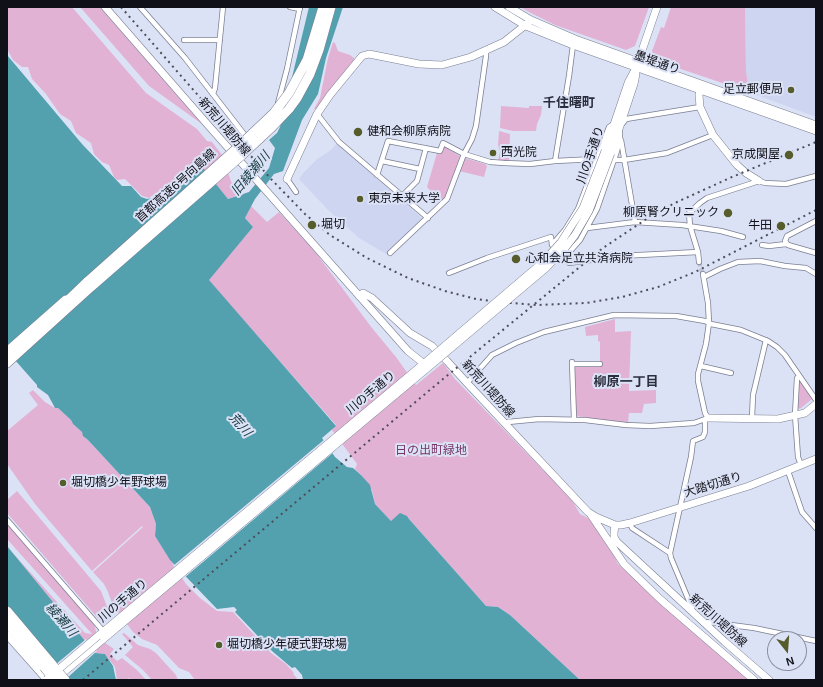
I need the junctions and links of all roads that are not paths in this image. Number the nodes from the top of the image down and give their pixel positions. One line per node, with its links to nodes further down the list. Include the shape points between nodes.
1 (105, 7): 57 (main road, 新荒川堤防線)
2 (140, 7): 18 (street)
3 (223, 7): 13 (street)
4 (290, 7): 10 (street)
5 (323, 7): 56 (highway, 首都高速6号向島線, bridge, via 305,66 274,112)
6 (331, 7): 56 (highway, 首都高速6号向島線, bridge, via 310,74 289,109 242,155)
7 (495, 7): 11 (main road, 墨堤通り)
8 (509, 7): 11 (main road, 墨堤通り)
9 (657, 7): 16 (main road, 川の手通り)
10 (300, 8): 18 (street, via 278,105 271,122 260,137 250,142)
11 (528, 23): 14 (main road, 墨堤通り); 15 (main road, via 504,42); 16 (main road, 墨堤通り)
12 (184, 40): 13 (street)
13 (220, 40): 18 (street)
14 (573, 45): 16 (main road, 墨堤通り); 32 (street)
15 (486, 51): 20 (main road, via 455,62 431,65 365,55 359,59); 27 (street, via 476,126)
16 (637, 65): 17 (main road, 墨堤通り); 21 (main road, 川の手通り, via 628,83)
17 (701, 87): 19 (main road); 22 (main road, 墨堤通り); 23 (main road, 墨堤通り)
18 (213, 94)
19 (700, 107): 21 (street, via 626,119); 24 (main road)
20 (317, 114): 34 (street, via 339,142); 36 (main road)
21 (617, 125): 25 (street); 28 (main road, 川の手通り); 29 (street, via 608,127)
22 (816, 125)
23 (816, 131)
24 (713, 135): 30 (street, via 667,153); 37 (main road, via 737,165)
25 (620, 138): 28 (street); 30 (street)
26 (426, 148): 27 (street, via 440,151 443,143); 31 (street, via 388,141); 33 (street)
27 (464, 154): 32 (street, via 490,162 530,164); 40 (street, via 447,199)
28 (610, 155): 30 (street); 44 (street, via 597,209); 65 (main road, 川の手通り, bridge, via 589,211 566,248 546,268)
29 (596, 159): 32 (street); 48 (street, via 578,209)
30 (624, 160): 42 (street)
31 (382, 161): 33 (street); 34 (street)
32 (555, 161)
33 (420, 169): 39 (street, via 417,181)
34 (377, 175): 39 (street)
35 (816, 176): 37 (street, via 786,184)
36 (286, 179): 38 (street)
37 (759, 181): 43 (street, via 707,198 689,213)
38 (296, 192)
39 (402, 196): 40 (street)
40 (428, 218): 51 (street)
41 (816, 221): 46 (street, via 786,237)
42 (635, 222): 43 (street); 44 (street)
43 (690, 226): 45 (street); 49 (street)
44 (587, 228): 52 (street)
45 (743, 237)
46 (786, 244): 47 (street); 50 (street)
47 (762, 245)
48 (552, 246): 52 (street); 54 (street, via 551,237)
49 (698, 252): 52 (street, via 620,256 568,263); 53 (street)
50 (816, 253)
51 (390, 254)
52 (564, 258)
53 (699, 262)
54 (449, 273)
55 (816, 274): 58 (street, via 806,268 760,261 738,262 703,276)
56 (90, 284): 60 (highway); 61 (highway, 首都高速6号向島線); 62 (highway)
57 (359, 296): 65 (main road, 新荒川堤防線); 68 (main road, 新荒川堤防線, via 363,293 372,298 410,333 432,346)
58 (709, 323): 59 (street, via 741,330); 64 (street); 68 (street, via 676,316 614,315 544,332 492,356)
59 (766, 340): 67 (street, via 785,355); 72 (street, via 753,395)
60 (7, 352)
61 (7, 357)
62 (7, 363)
63 (600, 364): 73 (street, via 572,363)
64 (701, 366): 66 (street); 74 (street, via 698,374 699,387)
65 (423, 368): 92 (main road, 川の手通り)
66 (731, 373)
67 (799, 376): 69 (street); 71 (street)
68 (467, 383): 75 (main road, 新荒川堤防線)
69 (816, 400)
70 (816, 404): 71 (main road, via 809,410)
71 (795, 415): 72 (main road, via 778,419); 77 (street)
72 (752, 418): 74 (main road)
73 (574, 419): 74 (street, via 644,426 694,423); 75 (street, via 539,419)
74 (706, 419): 79 (street, via 703,437 693,442)
75 (505, 424): 80 (main road, 新荒川堤防線)
76 (816, 459): 77 (main road, 大踏切通り)
77 (800, 465): 78 (main road, 大踏切通り)
78 (788, 470): 79 (main road, 大踏切通り, via 749,486); 84 (street, via 802,512)
79 (681, 506): 82 (main road, 大踏切通り); 85 (street)
80 (590, 514): 83 (main road, 新荒川堤防線); 99 (main road, 新荒川堤防線, via 624,564 660,599)
81 (7, 520): 92 (street)
82 (630, 523): 83 (main road, 大踏切通り); 85 (street, via 632,528)
83 (616, 524): 87 (main road, 新荒川堤防線, via 614,533 617,542)
84 (816, 528)
85 (670, 553): 87 (street)
86 (7, 611): 95 (highway)
87 (691, 611): 90 (main road, 新荒川堤防線)
88 (7, 616): 95 (highway)
89 (7, 623): 95 (highway)
90 (706, 624): 94 (street, via 708,622 754,628); 100 (main road, 新荒川堤防線)
91 (7, 629): 95 (highway)
92 (105, 634): 96 (main road, 川の手通り, bridge); 97 (main road, 川の手通り)
93 (7, 635): 96 (main road)
94 (816, 641)
95 (47, 665): 97 (highway, bridge); 98 (highway, bridge)
96 (46, 680)
97 (55, 680)
98 (65, 680)
99 (754, 680)
100 (769, 680)

